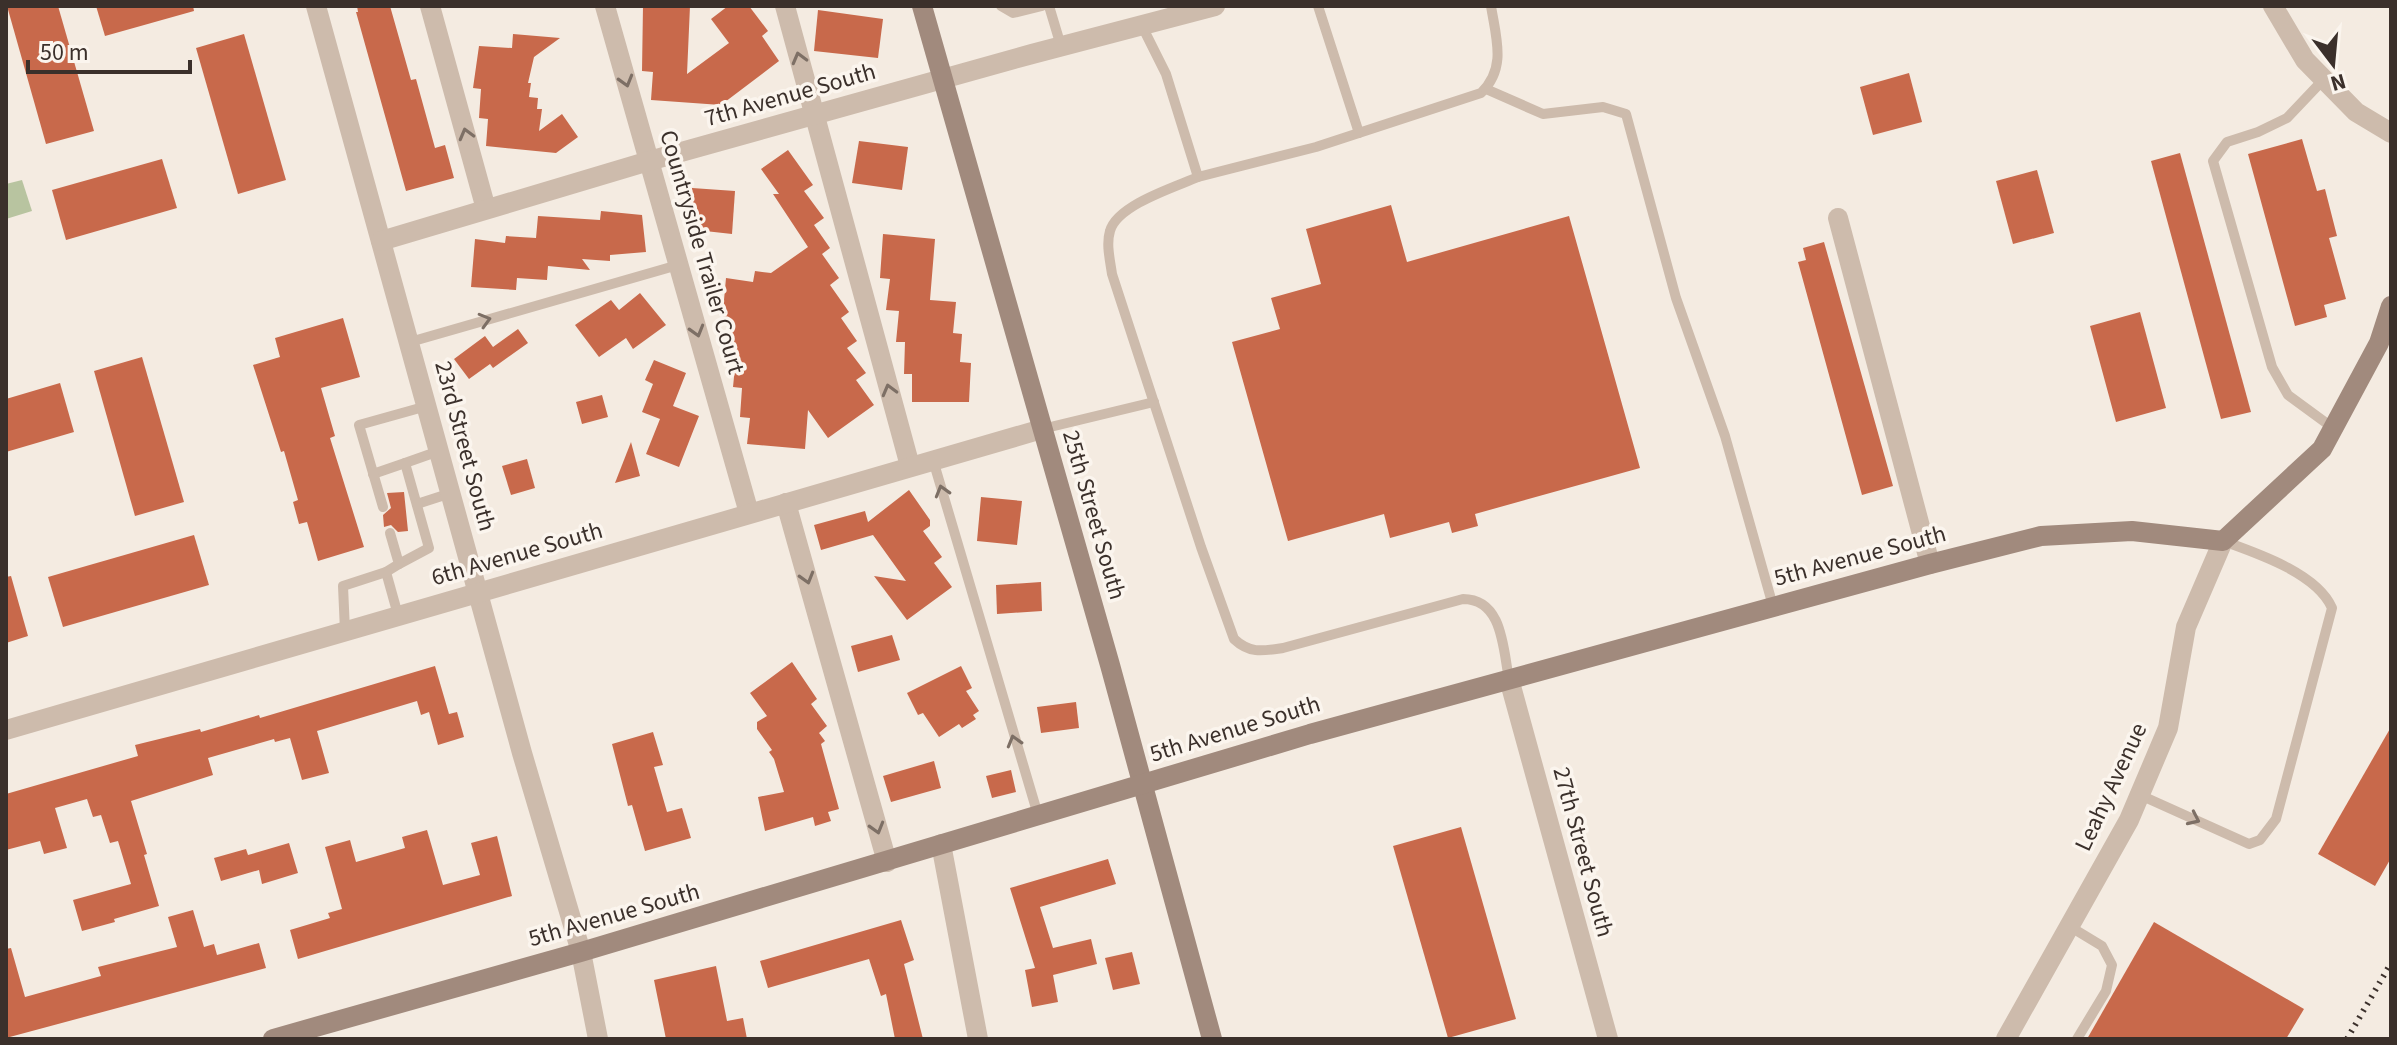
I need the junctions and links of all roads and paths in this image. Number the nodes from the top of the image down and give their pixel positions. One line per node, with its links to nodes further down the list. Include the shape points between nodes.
1 (316, 6): 25 (street, 23rd Street South)
2 (430, 6): 23 (street, one-way to 2)
3 (605, 6): 21 (street, Countryside Trailer Court, one-way to 21)
4 (785, 6): 18 (street, one-way to 4)
5 (922, 6): 15 (street, 25th Street South)
6 (1001, 6): 7 (lane, via 1013,13)
7 (1042, 6)
8 (1049, 6): 14 (lane)
9 (1215, 6): 13 (street, 7th Avenue South)
10 (1318, 6): 19 (lane)
11 (1491, 6): 17 (lane, via 1498,68)
12 (2273, 6): 16 (street, via 2305,60)
13 (1142, 26): 14 (street, 7th Avenue South); 22 (lane, via 1166,74)
14 (1061, 46): 15 (street, 7th Avenue South)
15 (943, 79): 18 (street, 7th Avenue South); 32 (street, 25th Street South)
16 (2324, 79): 20 (street, via 2356,112); 31 (lane, via 2287,118 2227,142 2213,161 2272,367 2288,395)
17 (1486, 89): 19 (lane); 49 (lane, via 1543,114 1603,107 1626,114 1676,298 1725,436)
18 (814, 116): 21 (street, 7th Avenue South); 36 (street, one-way to 18)
19 (1359, 133): 22 (lane)
20 (2391, 133)
21 (649, 161): 23 (street, 7th Avenue South); 26 (street, Countryside Trailer Court)
22 (1198, 177): 29 (lane, via 1127,209 1110,228 1112,274)
23 (486, 209): 25 (street, 7th Avenue South)
24 (1838, 218): 46 (street)
25 (381, 241): 28 (street, 23rd Street South)
26 (678, 265): 28 (lane, one-way to 26); 42 (street, Countryside Trailer Court, one-way to 42)
27 (2391, 306): 31 (street, via 2379,343)
28 (410, 342): 30 (street, 23rd Street South)
29 (1154, 402): 32 (lane); 52 (lane, via 1227,623 1243,647 1256,652 1283,648 1472,599 1491,611 1498,624)
30 (427, 406): 33 (street, 23rd Street South); 37 (lane, via 359,425)
31 (2333, 428): 44 (street, via 2322,449)
32 (1042, 429): 34 (street, 6th Avenue South); 54 (street, 25th Street South)
33 (439, 451): 35 (lane); 38 (street, 23rd Street South)
34 (933, 460): 36 (street, 6th Avenue South); 56 (lane, one-way to 34)
35 (405, 463): 37 (lane); 40 (lane)
36 (910, 466): 39 (street, 6th Avenue South)
37 (373, 474): 41 (lane)
38 (451, 493): 40 (lane); 48 (street, 23rd Street South)
39 (786, 503): 42 (street, 6th Avenue South); 58 (street, one-way to 58)
40 (417, 504): 45 (lane, via 429,548)
41 (383, 507)
42 (749, 513): 48 (street, 6th Avenue South)
43 (390, 533): 45 (lane)
44 (2223, 541): 46 (street, 5th Avenue South, via 2132,531 2041,536); 55 (street, Leahy Avenue, via 2186,627 2168,728); 55 (lane, one-way to 44, via 2249,844 2260,840 2276,819 2332,608 2322,591 2273,560)
45 (399, 564): 47 (lane)
46 (1930, 564): 49 (street, 5th Avenue South)
47 (386, 572): 50 (lane); 51 (lane, via 343,586)
48 (478, 592): 50 (street, 6th Avenue South); 60 (street, 23rd Street South)
49 (1773, 606): 52 (street, 5th Avenue South)
50 (398, 615): 51 (street, 6th Avenue South)
51 (345, 631): 53 (street, 6th Avenue South)
52 (1509, 679): 54 (street, 5th Avenue South); 65 (street, 27th Street South)
53 (6, 730)
54 (1143, 784): 56 (street, 5th Avenue South); 64 (street, 25th Street South)
55 (2140, 795): 59 (street, Leahy Avenue)
56 (1038, 815): 57 (street, 5th Avenue South)
57 (941, 844): 58 (street, 5th Avenue South); 63 (street)
58 (887, 862): 60 (street, 5th Avenue South)
59 (2069, 926): 66 (street, Leahy Avenue); 67 (lane, via 2102,946 2112,965 2106,991)
60 (581, 952): 61 (street, 5th Avenue South); 62 (street, 23rd Street South)
61 (273, 1039)
62 (598, 1039)
63 (978, 1039)
64 (1212, 1039)
65 (1608, 1039)
66 (2006, 1039)
67 (2077, 1039)

